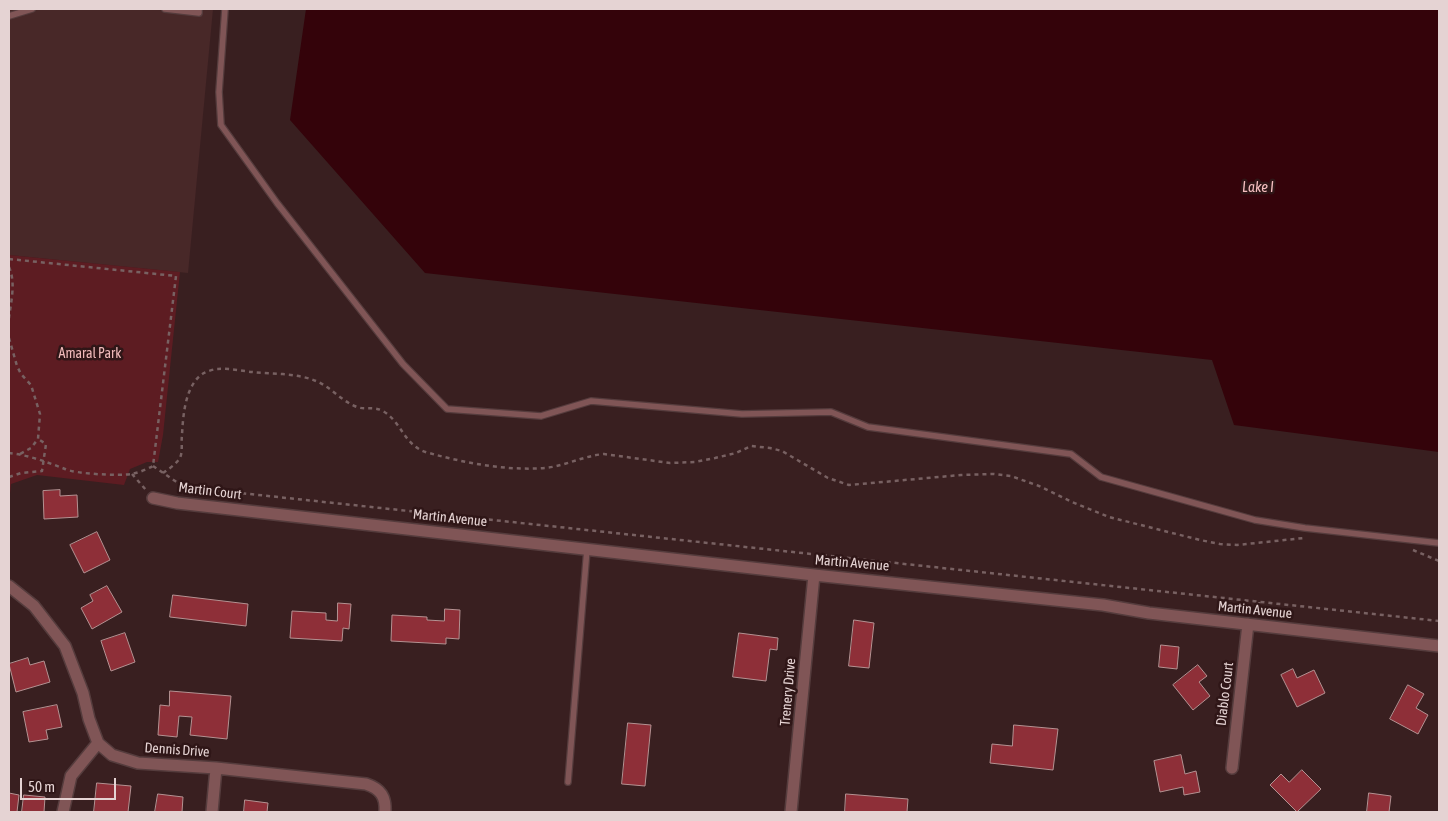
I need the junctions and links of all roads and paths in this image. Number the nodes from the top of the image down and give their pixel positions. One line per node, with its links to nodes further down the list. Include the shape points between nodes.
1 (32, 9): 5 (lane)
2 (165, 9): 3 (lane, via 199,13)
3 (199, 9)
4 (225, 9): 21 (lane, via 219,92 221,125 277,203 403,364 447,410 542,416 591,401 742,414 832,412 868,427 1071,454 1101,477 1255,520)
5 (9, 16)
6 (9, 259): 14 (path, via 176,276)
7 (9, 267): 8 (path, via 12,291)
8 (9, 318)
9 (9, 338): 10 (path, via 16,366 31,385 37,400 40,414)
10 (38, 439): 12 (path); 13 (path, via 46,444)
11 (9, 453): 12 (path)
12 (20, 454): 13 (path)
13 (44, 461): 16 (path, via 85,473); 17 (path, via 42,471)
14 (153, 466): 15 (path); 16 (path)
15 (163, 473): 20 (path, via 180,458 185,406 196,379 220,368 315,380 354,406 381,410 416,448 494,466 545,468 604,454 670,463 696,462 759,446 782,451 828,478 849,485 994,474 1039,486 1109,517 1206,542 1237,545); 27 (path, via 184,487)
16 (132, 474): 18 (path)
17 (9, 477)
18 (153, 498): 19 (street, Martin Court)
19 (263, 512): 23 (street, Martin Avenue)
20 (1305, 538)
21 (1439, 543)
22 (1406, 547): 24 (path)
23 (587, 549): 25 (street, Martin Avenue); 33 (lane)
24 (1439, 562)
25 (814, 575): 28 (street, Martin Avenue, via 1103,605 1149,614); 37 (street, Trenery Drive)
26 (9, 586): 30 (street, via 34,606 64,646)
27 (1439, 622)
28 (1248, 624): 29 (street, Martin Avenue); 32 (street, Diablo Court)
29 (1439, 646)
30 (98, 743): 31 (street, Dennis Drive, via 112,755 138,763); 34 (street, via 71,776)
31 (216, 768): 35 (street); 36 (street, Dennis Drive, via 366,784 382,793)
32 (1232, 768)
33 (568, 782)
34 (63, 812)
35 (212, 812)
36 (385, 812)
37 (791, 812)

